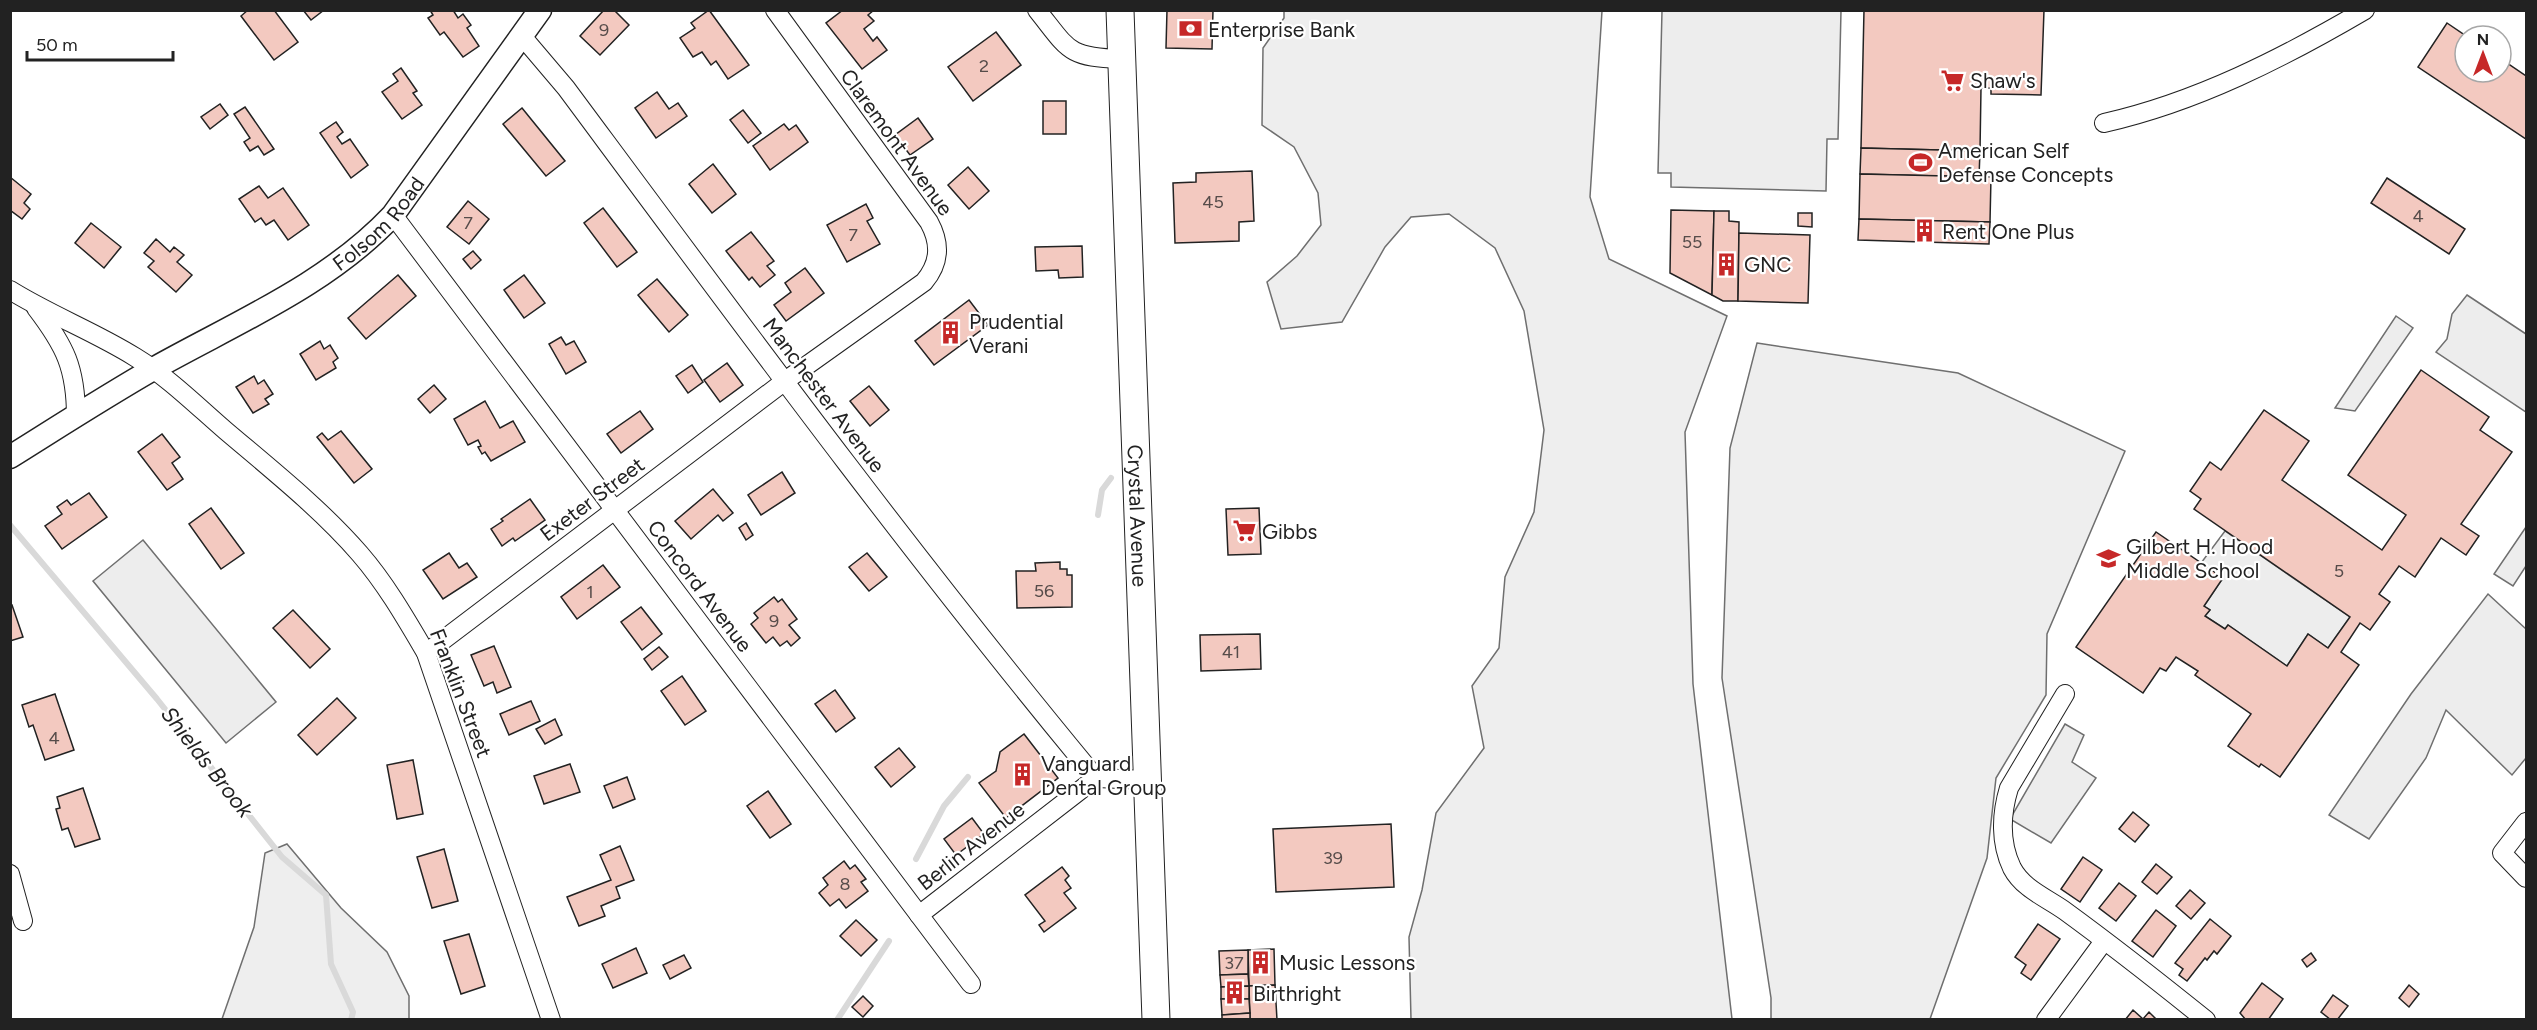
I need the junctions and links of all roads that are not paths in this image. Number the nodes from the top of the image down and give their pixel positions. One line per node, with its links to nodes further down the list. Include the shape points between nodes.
1 (540, 10): 6 (street, Folsom Road)
2 (775, 10): 13 (street, Claremont Avenue, via 929,222 938,243 934,266 924,282)
3 (1037, 10): 7 (street, via 1076,54)
4 (1120, 10): 7 (main road, Crystal Avenue)
5 (2365, 10): 8 (street, via 2225,83)
6 (521, 35): 9 (street, Folsom Road); 13 (street, Manchester Avenue, via 566,88)
7 (1120, 59): 20 (main road, Crystal Avenue)
8 (2104, 123)
9 (393, 215): 12 (street, Folsom Road, via 367,240 291,294); 16 (street, Concord Avenue)
10 (10, 290): 11 (street, Franklin Street)
11 (33, 304): 12 (street, Franklin Street, via 116,345); 14 (street, via 71,368)
12 (153, 369): 14 (street, Folsom Road); 17 (street, Franklin Street, via 339,532 380,579)
13 (785, 381): 16 (street, Exeter Street); 19 (street, Manchester Avenue, via 1024,691)
14 (76, 417): 15 (street, Folsom Road)
15 (10, 457)
16 (614, 510): 17 (street, Exeter Street); 24 (street, Concord Avenue)
17 (426, 653): 28 (street, Franklin Street)
18 (2065, 694): 26 (street, via 2009,788 2003,836 2020,880)
19 (1096, 778): 20 (street); 24 (street, Berlin Avenue)
20 (1147, 780): 29 (main road, Crystal Avenue)
21 (2526, 822): 23 (street, via 2502,853)
22 (10, 874): 25 (street)
23 (2526, 878)
24 (919, 915): 27 (street, Concord Avenue)
25 (23, 921)
26 (2104, 941): 30 (street); 31 (street)
27 (971, 984)
28 (551, 1020)
29 (1156, 1020)
30 (2046, 1020)
31 (2206, 1020)

